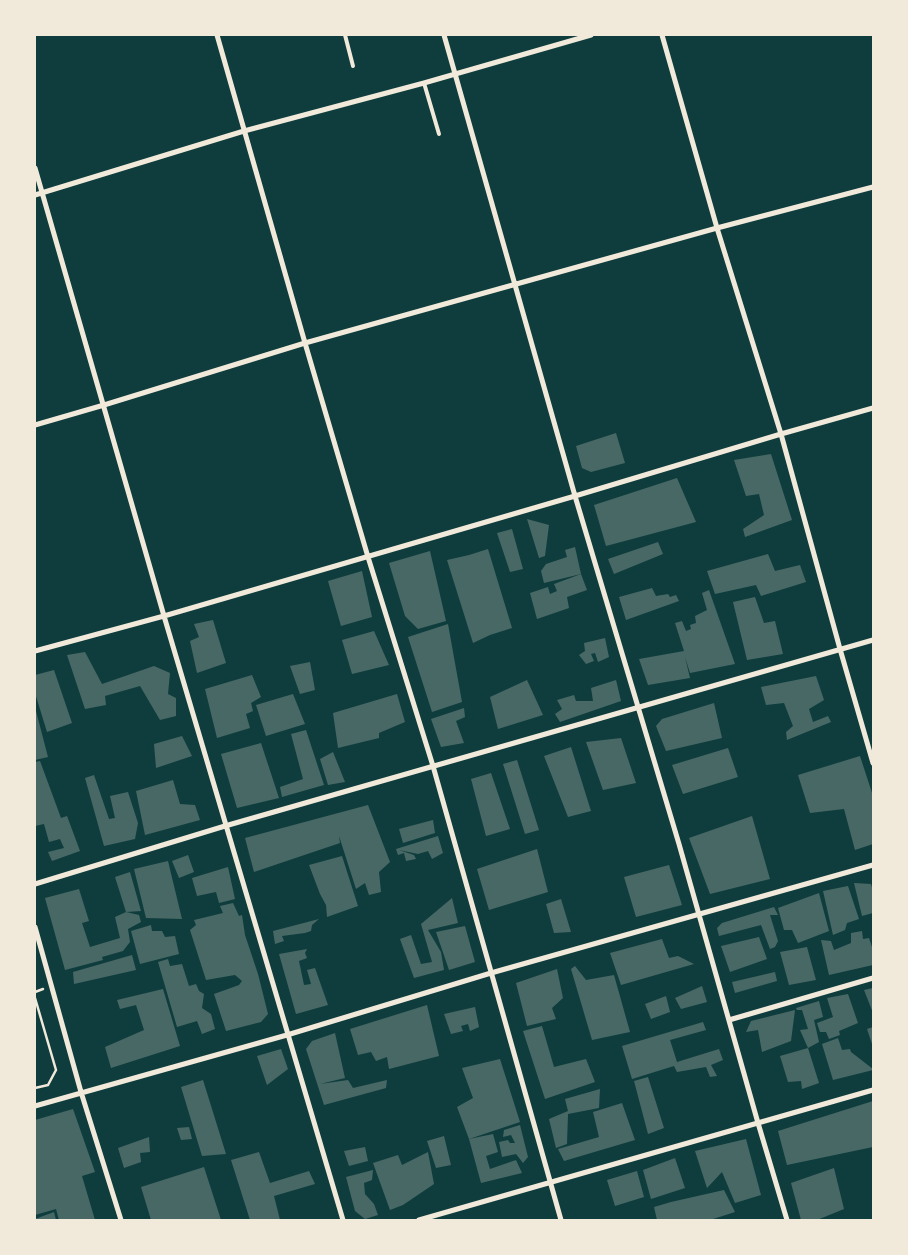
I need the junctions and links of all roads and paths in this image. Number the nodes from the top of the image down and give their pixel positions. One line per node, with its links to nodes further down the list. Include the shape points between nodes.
1 (217, 35): 9 (street)
2 (345, 35): 6 (lane)
3 (444, 35): 7 (street)
4 (591, 35): 7 (street)
5 (662, 35): 15 (street)
6 (353, 66)
7 (454, 74): 8 (street); 16 (street)
8 (424, 83): 9 (street); 10 (lane)
9 (244, 131): 13 (street); 17 (street)
10 (439, 134)
11 (35, 168): 13 (street)
12 (873, 187): 15 (street)
13 (42, 193): 14 (street); 18 (street)
14 (35, 195)
15 (717, 228): 16 (street); 21 (street)
16 (514, 285): 17 (street); 22 (street)
17 (305, 343): 18 (street); 23 (street)
18 (104, 405): 20 (street); 24 (street)
19 (873, 408): 21 (street)
20 (35, 424)
21 (781, 434): 22 (street); 26 (street)
22 (575, 496): 23 (street); 28 (street)
23 (368, 557): 24 (street); 30 (street)
24 (164, 616): 27 (street); 31 (street)
25 (873, 640): 26 (street)
26 (840, 649): 28 (street); 29 (street)
27 (35, 651)
28 (638, 708): 30 (street); 34 (street)
29 (873, 763)
30 (433, 766): 31 (street); 36 (street)
31 (226, 826): 33 (street); 40 (street)
32 (873, 865): 34 (street)
33 (35, 884)
34 (698, 914): 36 (street); 39 (street)
35 (35, 927): 43 (street)
36 (491, 973): 40 (street); 46 (street)
37 (873, 978): 39 (street)
38 (35, 998): 41 (path, via 56,1070 48,1084)
39 (729, 1020): 45 (street)
40 (287, 1034): 43 (street); 48 (street)
41 (35, 1088)
42 (873, 1090): 45 (street)
43 (81, 1092): 44 (street); 47 (street)
44 (35, 1106)
45 (758, 1123): 46 (street); 51 (street)
46 (550, 1182): 49 (street); 50 (street)
47 (121, 1220)
48 (342, 1220)
49 (420, 1220)
50 (562, 1220)
51 (787, 1220)

